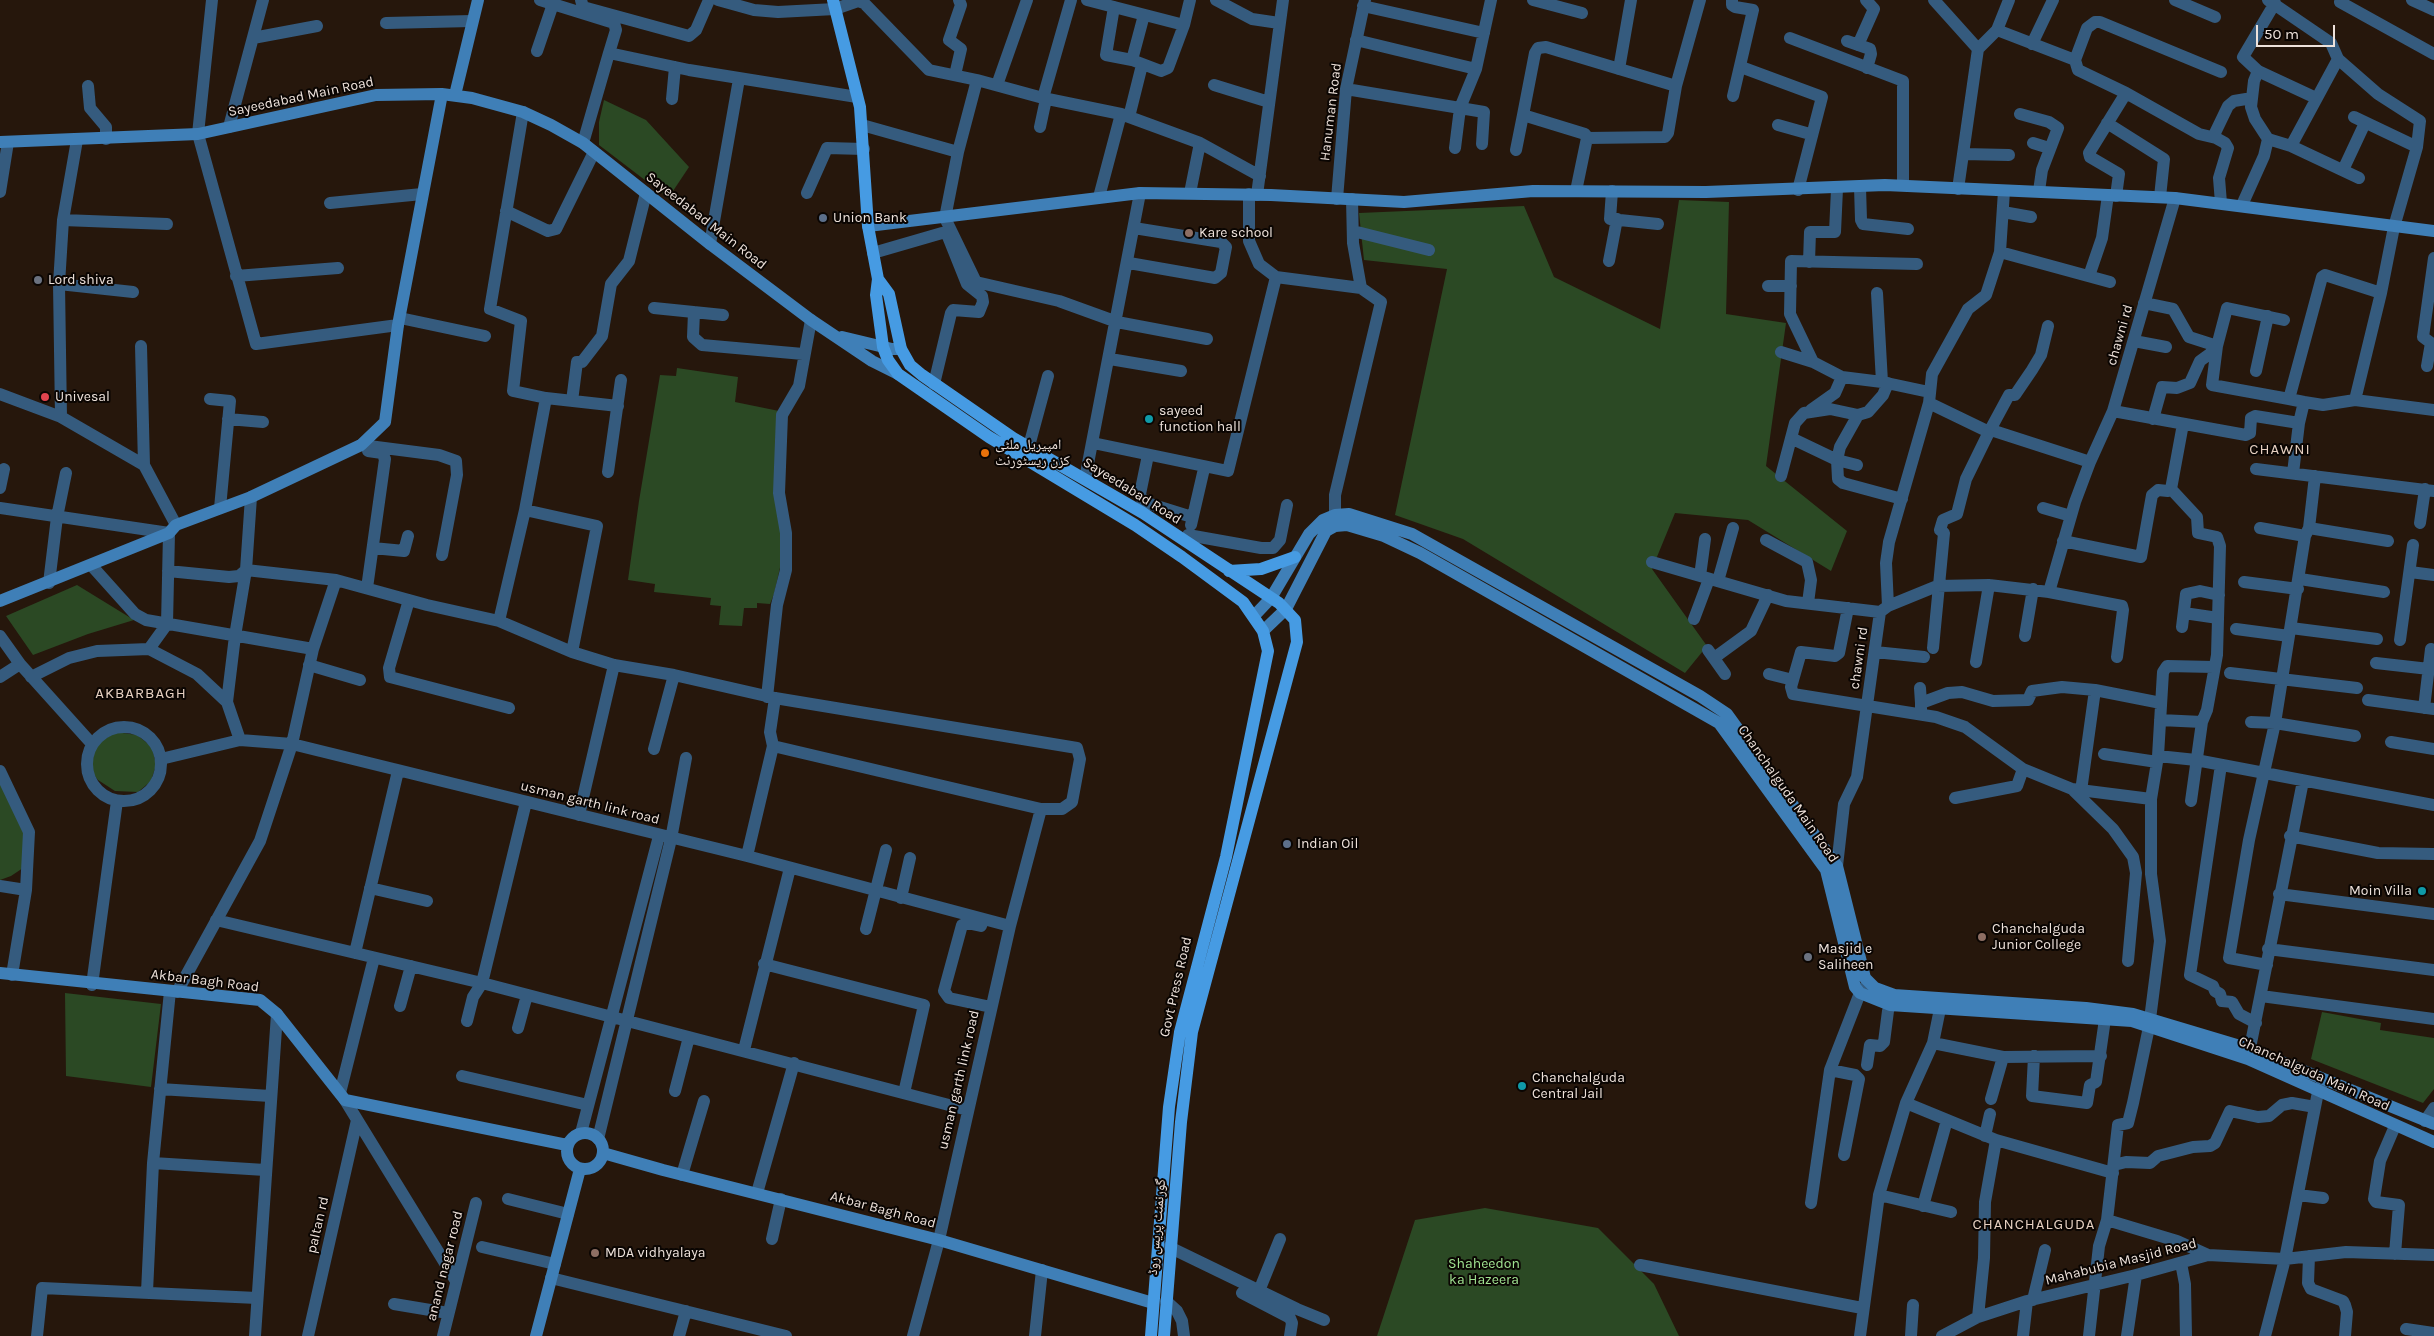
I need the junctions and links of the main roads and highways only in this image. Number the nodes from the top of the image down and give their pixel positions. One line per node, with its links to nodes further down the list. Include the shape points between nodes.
1 (834, 4): 2 (main road, via 862,126 868,226)
2 (878, 279): 3 (main road, Sayeedabad Road, via 889,294 901,349); 4 (main road, Sayeedabad Road, via 876,295 883,347)
3 (910, 364): 4 (main road, via 899,364); 6 (main road, Sayeedabad Road, via 971,411 1188,539)
4 (898, 374): 8 (main road, Sayeedabad Road, via 989,437 1135,525 1243,602 1263,631)
5 (1295, 557): 6 (main road, via 1261,568)
6 (1229, 571): 7 (main road, Sayeedabad Road)
7 (1278, 603): 9 (main road, گورنمنٹ پریس روڈ, via 1295,620 1297,642 1192,1032 1169,1246)
8 (1268, 651): 9 (main road, Govt Press Road, via 1226,857 1180,1032 1169,1107)
9 (1159, 1302): 10 (main road, Govt Press Road); 11 (main road, گورنمنٹ پریس روڈ)
10 (1151, 1336)
11 (1164, 1336)

